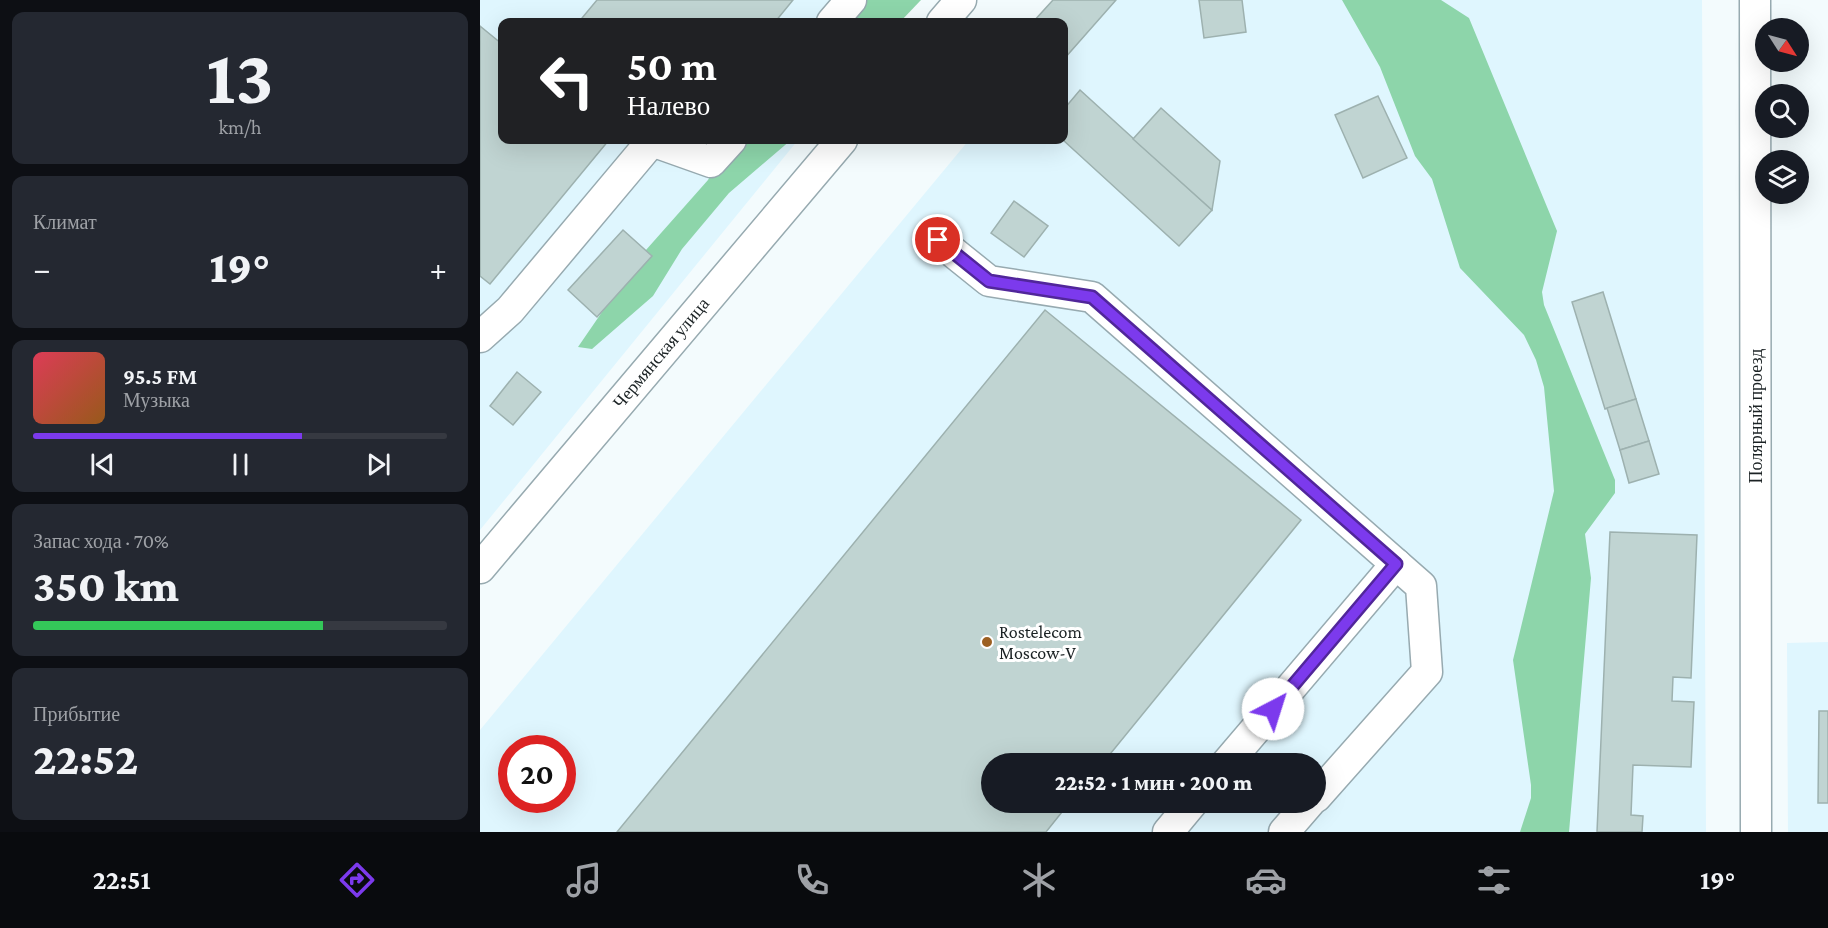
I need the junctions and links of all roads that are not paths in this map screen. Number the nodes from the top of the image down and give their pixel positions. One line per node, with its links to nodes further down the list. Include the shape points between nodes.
1 (851, 0): 4 (street)
2 (961, 0): 5 (street)
3 (1755, 0): 20 (street, Полярный проезд)
4 (835, 18)
5 (945, 18)
6 (648, 144): 11 (street, via 510,310)
7 (659, 144): 8 (street, via 711,162)
8 (727, 144)
9 (840, 144): 13 (street, Чермянская улица)
10 (938, 240): 12 (street, via 989,281 1092,297)
11 (480, 338)
12 (1396, 564): 14 (street); 15 (street, via 1421,586 1427,672)
13 (480, 568)
14 (1235, 753)
15 (1326, 786)
16 (1184, 813): 18 (street)
17 (1300, 813): 19 (street)
18 (1168, 832)
19 (1284, 832)
20 (1756, 832)

